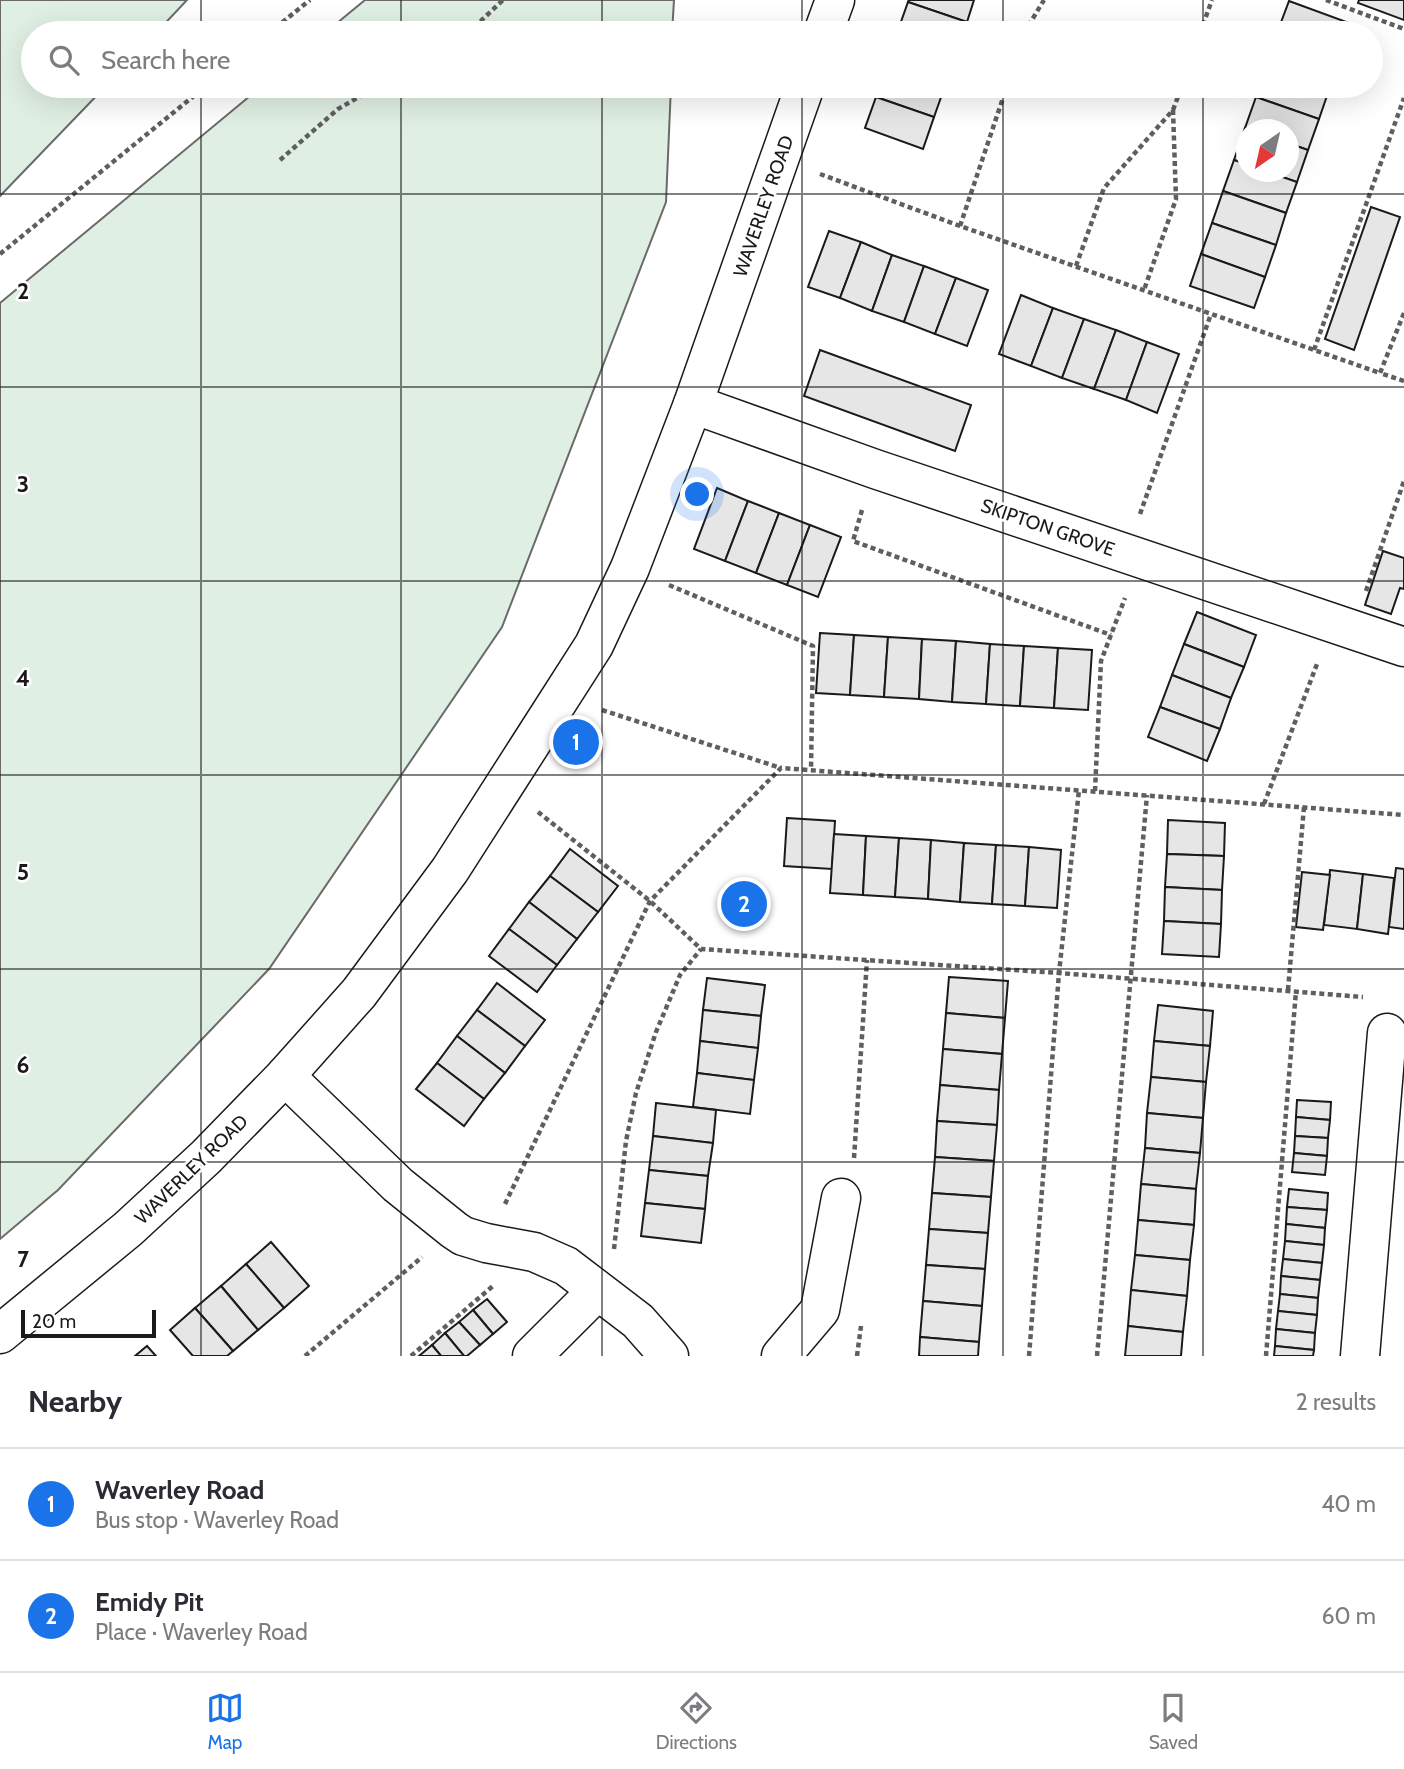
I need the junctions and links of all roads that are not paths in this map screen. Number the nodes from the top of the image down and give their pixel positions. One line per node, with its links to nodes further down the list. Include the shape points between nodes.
1 (835, 0): 2 (street)
2 (827, 21)
3 (801, 98): 4 (street, WAVERLEY ROAD)
4 (693, 404): 5 (street, SKIPTON GROVE); 7 (street, WAVERLEY ROAD, via 630,568 594,645 450,870 359,993)
5 (1404, 647)
6 (1382, 1015): 14 (street)
7 (285, 1076): 9 (street, via 398,1185 470,1237 534,1252 566,1266); 10 (street, WAVERLEY ROAD, via 128,1229)
8 (841, 1198): 13 (street, via 820,1310)
9 (597, 1290): 11 (street); 12 (street, via 638,1321)
10 (0, 1334)
11 (532, 1356)
12 (669, 1356)
13 (781, 1356)
14 (1360, 1356)

